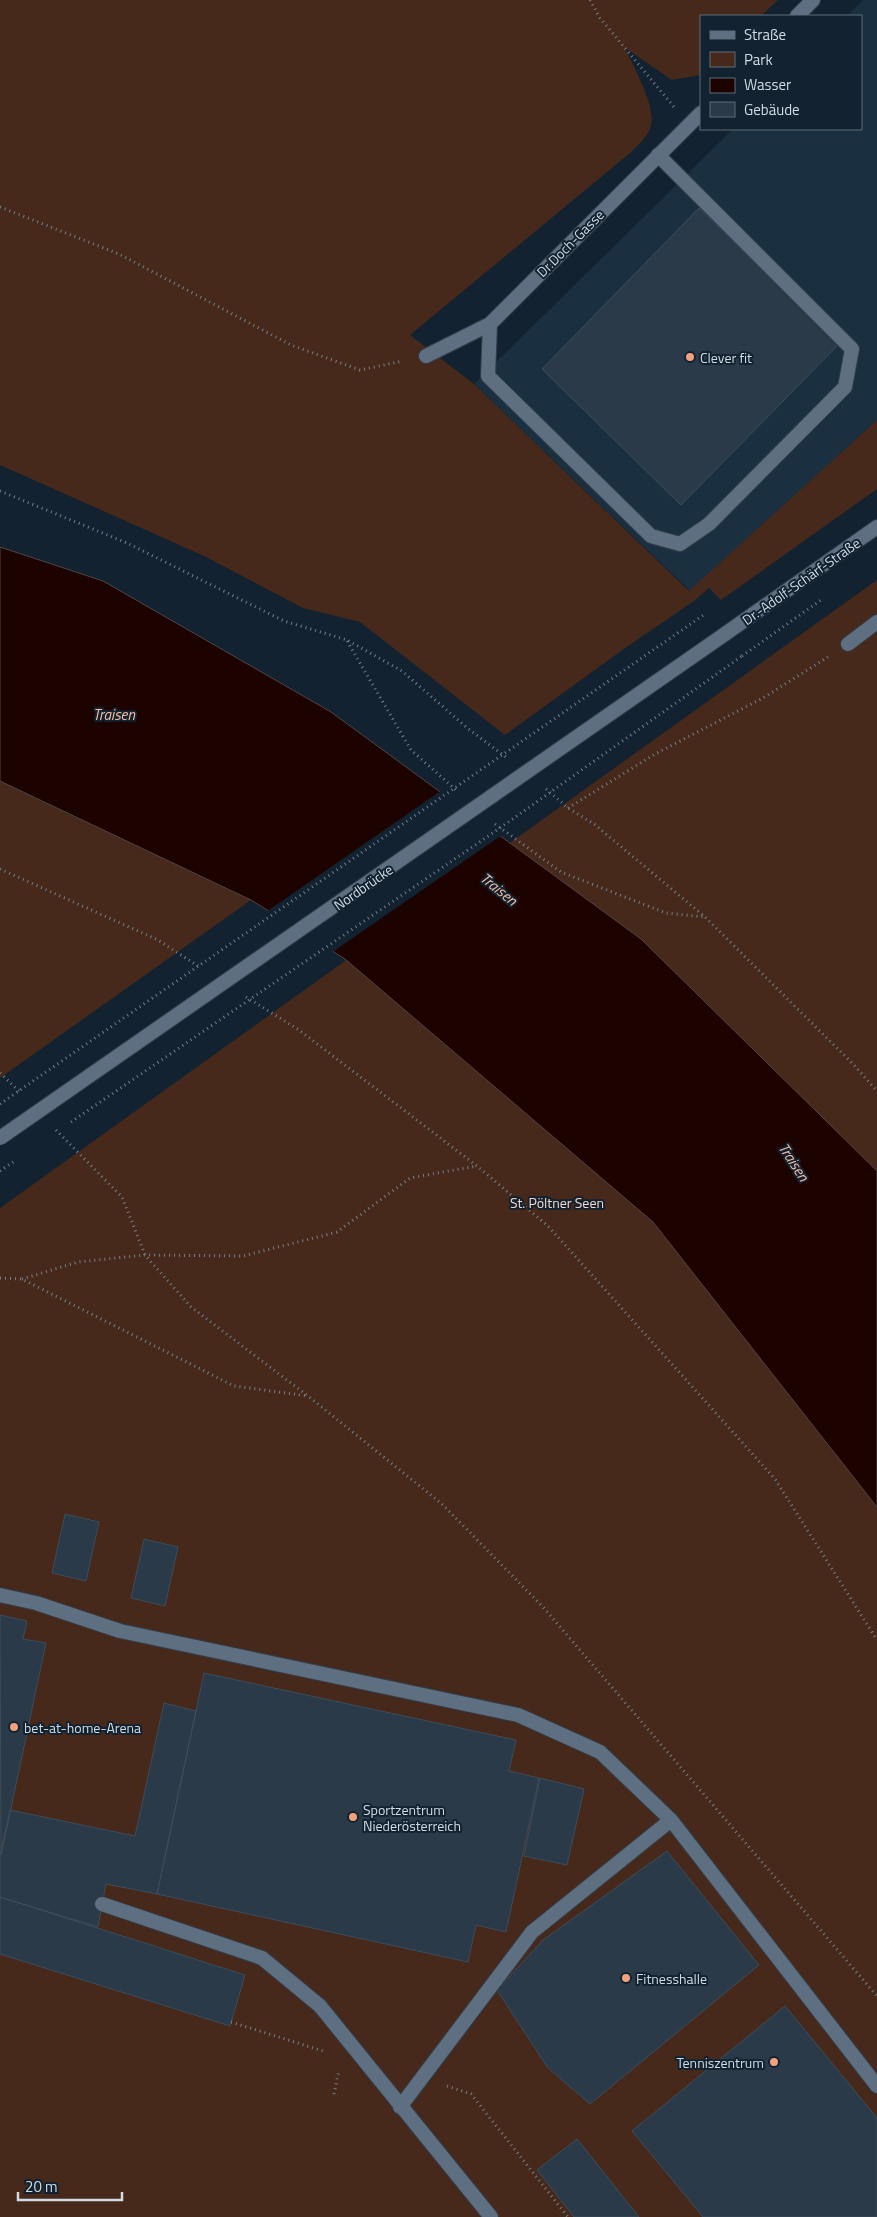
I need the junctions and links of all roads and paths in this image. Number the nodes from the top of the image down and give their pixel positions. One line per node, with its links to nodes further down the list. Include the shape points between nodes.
1 (590, 0): 5 (path, via 600,18)
2 (813, 0): 3 (street)
3 (798, 15)
4 (700, 114): 5 (street, Dr.Doch-Gasse)
5 (688, 125): 6 (street, Dr.Doch-Gasse)
6 (658, 155): 8 (street, Dr.Doch-Gasse); 8 (street, via 852,348 844,387 709,524 680,544 651,536 488,376)
7 (0, 207): 9 (path, via 119,254 291,345 360,370)
8 (490, 324): 9 (street, Dr.Doch-Gasse)
9 (426, 356)
10 (0, 491): 15 (path, via 127,543 284,621)
11 (877, 527): 14 (street, Dr.-Adolf-Schärf-Straße)
12 (705, 614): 19 (path, bridge)
13 (877, 622): 16 (street)
14 (725, 634): 21 (street, Nordbrücke, bridge)
15 (347, 640): 18 (path, via 402,671); 19 (path, via 411,750)
16 (848, 644): 22 (path, via 763,698 655,754)
17 (742, 656): 23 (path, bridge)
18 (492, 747)
19 (454, 789): 21 (path); 29 (path, bridge)
20 (559, 801): 22 (path)
21 (476, 808): 23 (path); 31 (street, Nordbrücke, bridge)
22 (568, 808): 25 (path, via 594,824)
23 (500, 828): 25 (path, via 561,872 666,913); 30 (path, bridge)
24 (0, 869): 26 (path, via 158,940)
25 (705, 917): 28 (path)
26 (208, 972)
27 (241, 993): 34 (path, via 299,1030)
28 (877, 1091)
29 (0, 1104)
30 (49, 1137)
31 (0, 1138)
32 (82, 1156): 36 (path, via 122,1197)
33 (16, 1160): 35 (path, bridge)
34 (478, 1166): 36 (path, via 410,1178 338,1232 243,1256); 41 (path, via 548,1226 775,1479)
35 (0, 1171)
36 (145, 1255): 38 (path, via 78,1262); 39 (path, via 191,1306)
37 (0, 1278): 38 (path)
38 (22, 1279): 39 (path, via 234,1386)
39 (308, 1396): 44 (path, via 442,1504 542,1607)
40 (0, 1595): 42 (street, via 36,1603 120,1631 518,1715 600,1752)
41 (877, 1640)
42 (671, 1820): 46 (street); 48 (street, via 532,1932)
43 (102, 1904): 48 (street, via 262,1958 320,2006)
44 (877, 1996)
45 (340, 2066): 47 (path)
46 (877, 2086)
47 (334, 2094)
48 (400, 2107): 49 (street)
49 (491, 2217)

